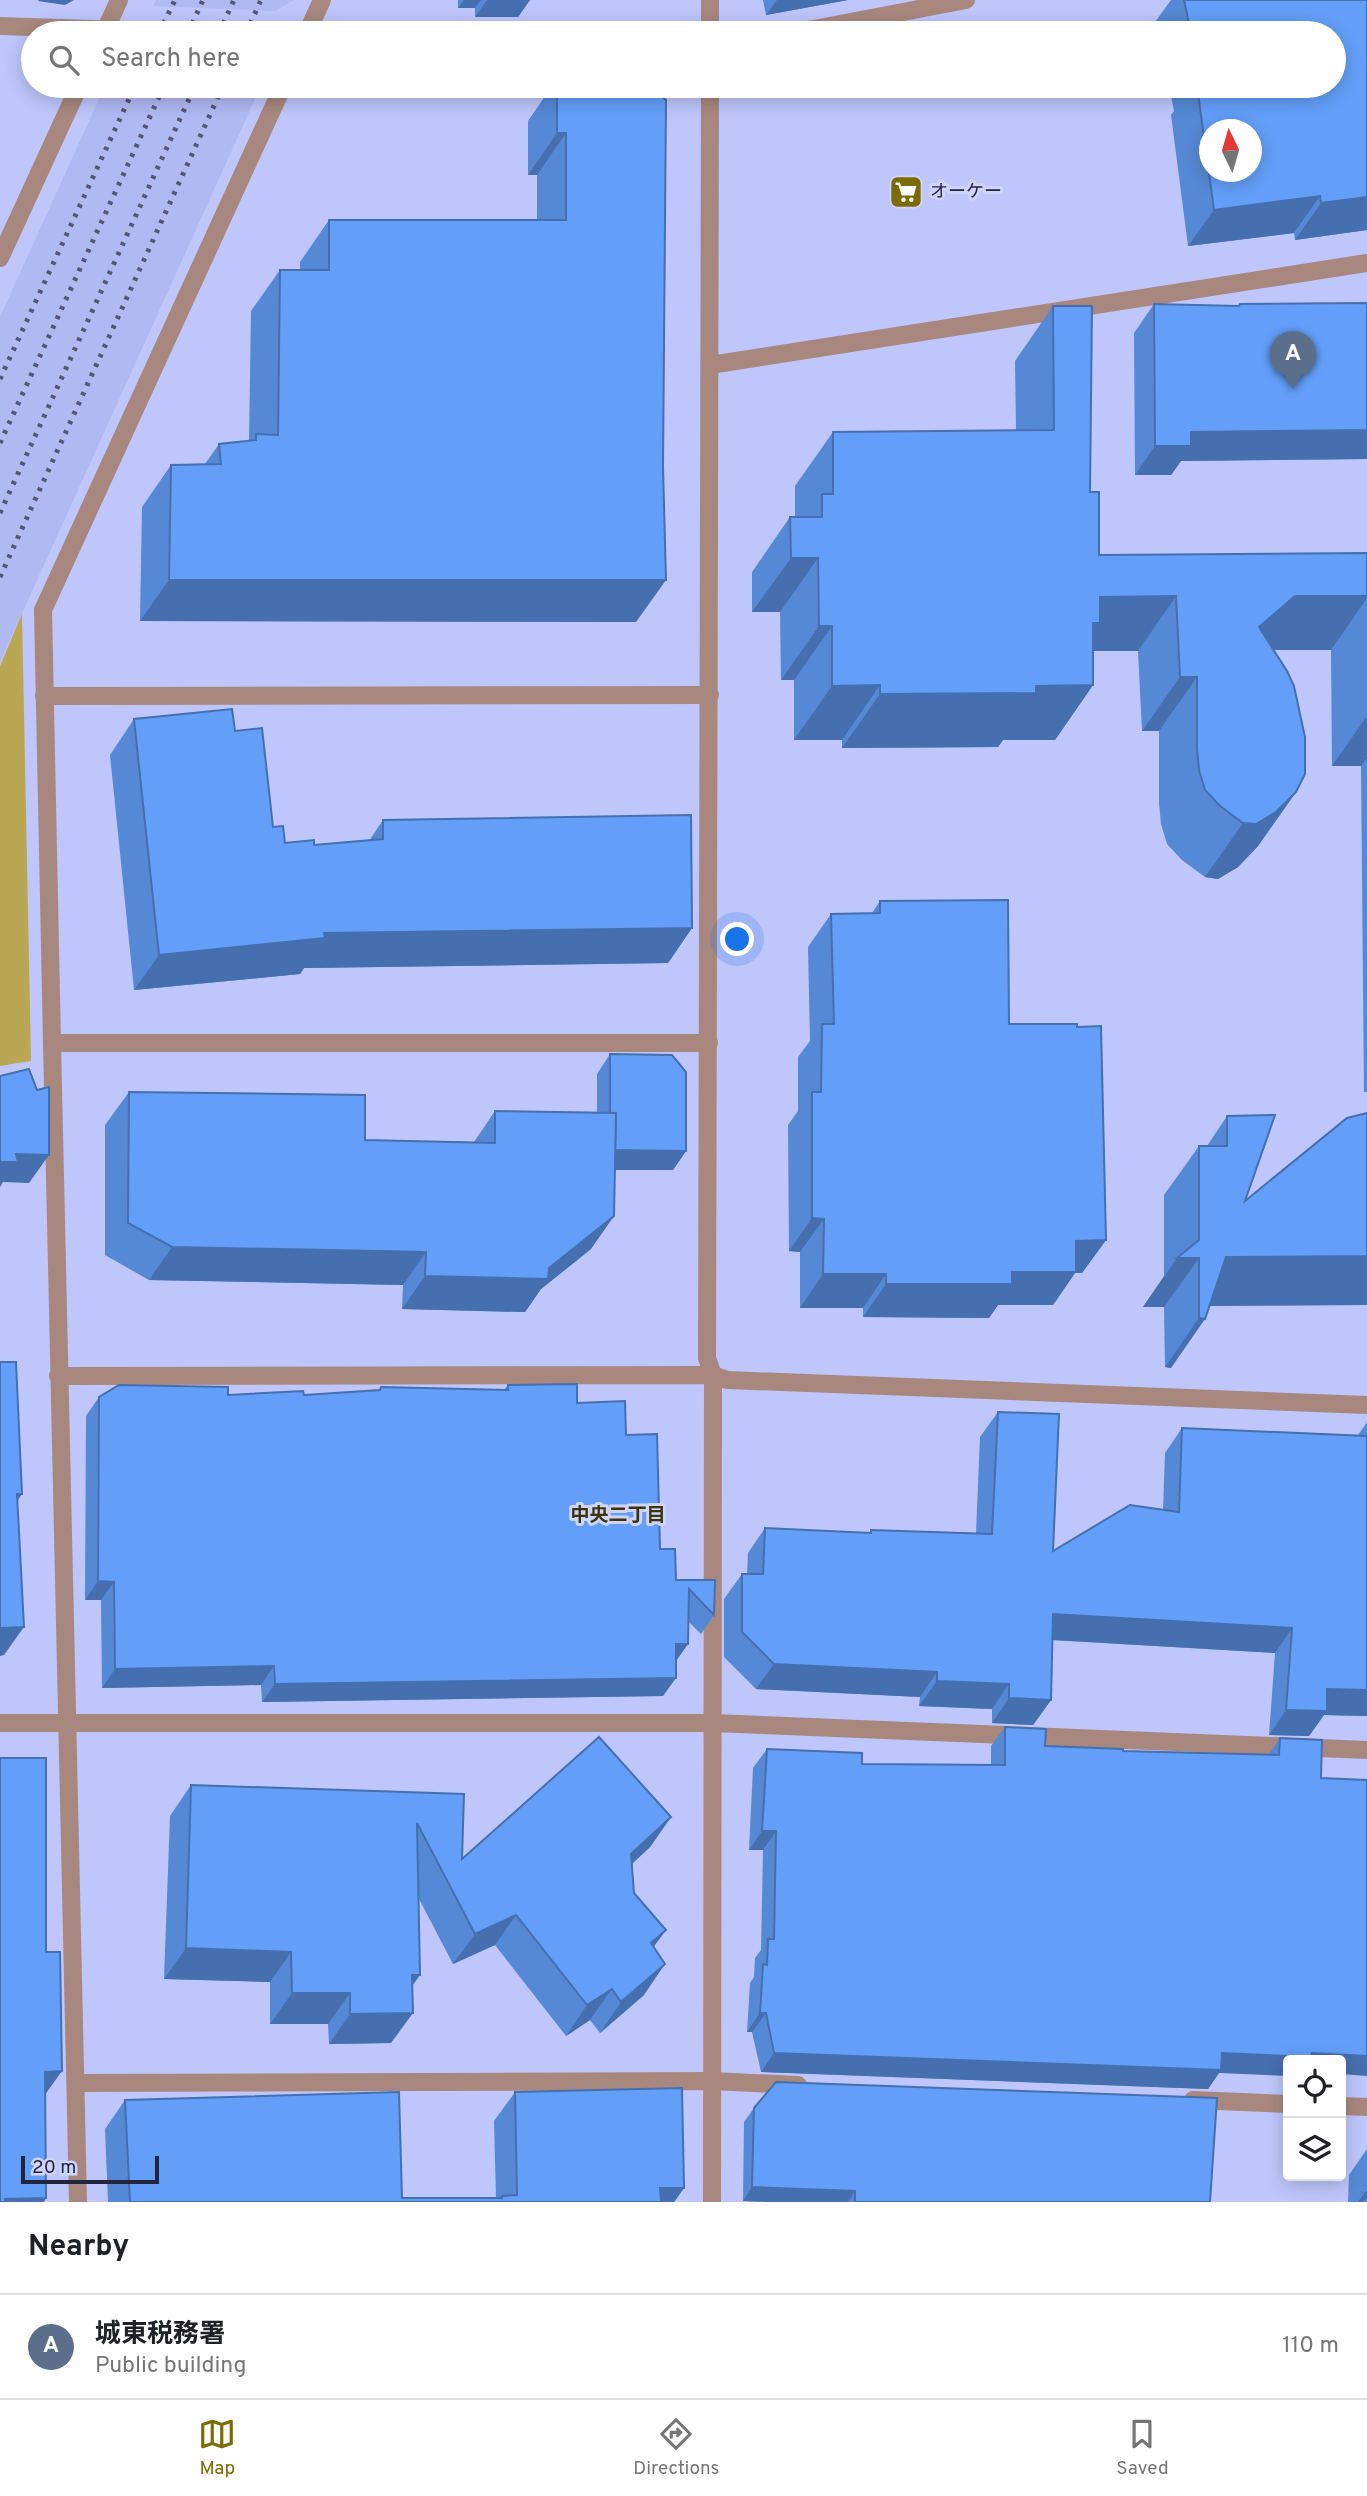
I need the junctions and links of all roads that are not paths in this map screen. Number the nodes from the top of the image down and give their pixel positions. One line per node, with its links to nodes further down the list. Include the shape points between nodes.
1 (119, 0): 5 (street)
2 (322, 0): 6 (street)
3 (710, 0): 7 (street)
4 (966, 0): 8 (street)
5 (110, 21)
6 (312, 21)
7 (710, 21)
8 (856, 21)
9 (0, 26): 10 (street)
10 (21, 27)
11 (73, 98): 14 (street)
12 (278, 98): 18 (street, via 43,610)
13 (710, 98): 16 (street)
14 (0, 258)
15 (1367, 263): 16 (street)
16 (710, 365): 17 (street)
17 (710, 695): 18 (street); 20 (street)
18 (44, 696): 19 (street)
19 (52, 1043): 20 (street); 22 (street)
20 (709, 1043): 21 (street, via 707,1358)
21 (713, 1375): 22 (street); 23 (street, via 727,1380); 26 (street)
22 (58, 1376): 25 (street)
23 (1367, 1405)
24 (0, 1723): 25 (street)
25 (69, 1723): 26 (street); 29 (street)
26 (713, 1723): 27 (street); 28 (street)
27 (1367, 1750)
28 (712, 2081): 29 (street); 30 (street); 36 (street)
29 (77, 2082): 35 (street)
30 (822, 2085)
31 (1178, 2100): 32 (street)
32 (1283, 2104)
33 (1346, 2106): 34 (street)
34 (1367, 2108)
35 (78, 2202)
36 (712, 2202)

